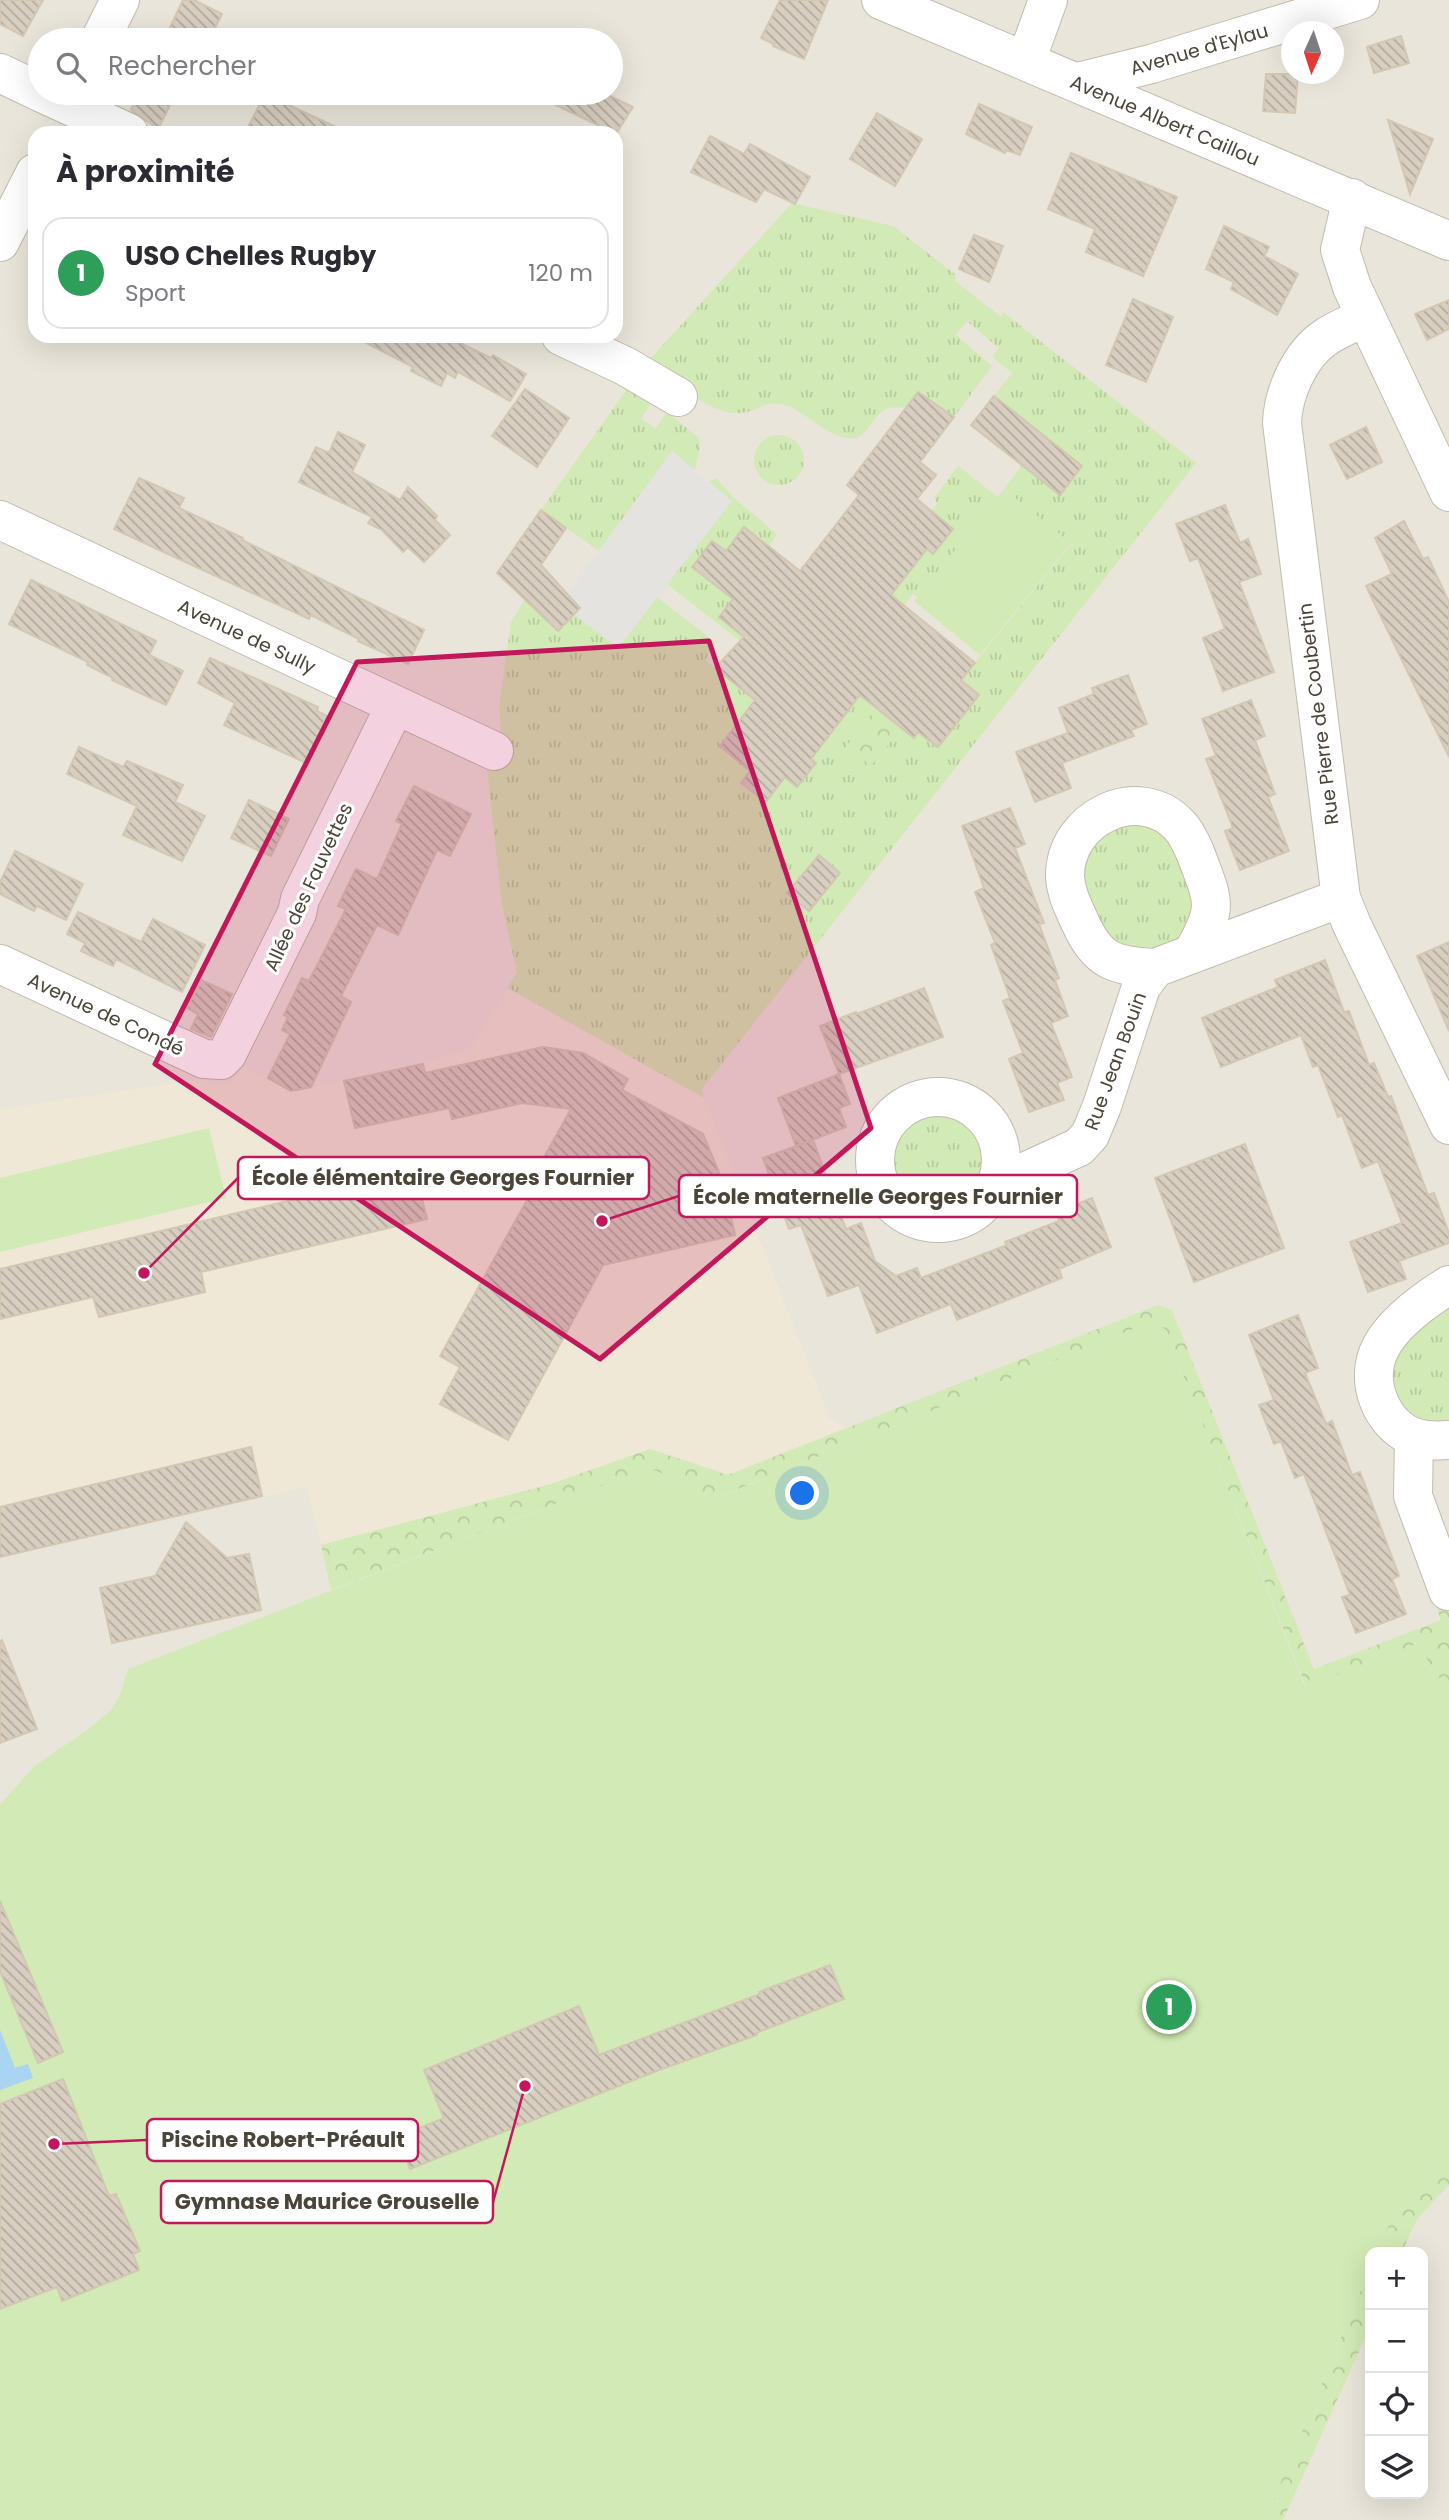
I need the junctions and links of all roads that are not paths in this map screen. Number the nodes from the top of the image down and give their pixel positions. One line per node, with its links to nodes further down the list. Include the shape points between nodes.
1 (120, 0): 5 (street)
2 (881, 0): 6 (street, Avenue Albert Caillou)
3 (1048, 0): 6 (street)
4 (1360, 0): 8 (street, Avenue d'Eylau)
5 (106, 28)
6 (1026, 61): 8 (street, Avenue Albert Caillou)
7 (0, 73): 9 (street)
8 (1078, 82): 13 (street, Avenue Albert Caillou)
9 (28, 88)
10 (61, 105): 11 (street)
11 (112, 126)
12 (28, 187): 15 (street)
13 (1352, 198): 14 (street, Avenue Albert Caillou); 16 (street, via 1340,250)
14 (1449, 240)
15 (0, 242)
16 (1365, 317): 19 (street); 23 (street, Rue Pierre de Coubertin, via 1325,337 1304,362 1287,395 1282,423)
17 (576, 343): 18 (street)
18 (678, 397)
19 (1449, 492)
20 (0, 520): 21 (street, Avenue de Sully)
21 (395, 706): 22 (street, Avenue de Sully); 27 (street, Allée des Fauvettes, via 227,1054)
22 (494, 751)
23 (1342, 898): 24 (street, Rue Jean Bouin); 28 (street, Rue Pierre de Coubertin)
24 (1193, 952): 26 (street, Rue Jean Bouin); 26 (street, Rue Jean Bouin, via 1209,924 1212,905 1190,841 1179,824 1165,814 1134,806 1095,817 1081,829 1066,859 1068,894 1089,942 1098,951 1129,967)
25 (0, 964): 27 (street, Avenue de Condé)
26 (1155, 968): 29 (street, Rue Jean Bouin, via 1140,987 1090,1135 1079,1147)
27 (214, 1062)
28 (1449, 1125)
29 (996, 1185)
30 (1449, 1285): 31 (street, via 1400,1323 1381,1347 1374,1369 1376,1396 1386,1415 1398,1428)
31 (1432, 1439): 32 (street, via 1413,1496)
32 (1448, 1591)

